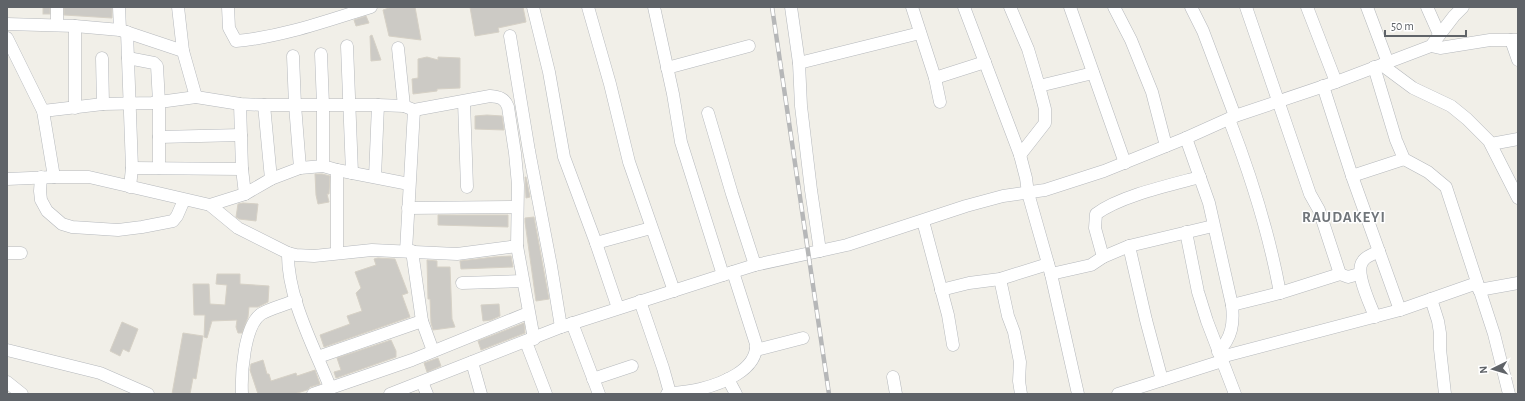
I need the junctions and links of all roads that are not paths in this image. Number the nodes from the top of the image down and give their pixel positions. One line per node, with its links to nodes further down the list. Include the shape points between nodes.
1 (57, 7): 22 (street)
2 (119, 7): 24 (street)
3 (178, 7): 34 (street)
4 (228, 7): 5 (street, via 229,28 236,41 262,39)
5 (371, 7)
6 (533, 7): 104 (street, via 549,72 564,157)
7 (588, 7): 102 (street, via 629,162)
8 (654, 7): 43 (street)
9 (791, 7): 41 (street)
10 (912, 7): 25 (street)
11 (964, 7): 40 (street)
12 (1010, 7): 47 (street, via 1028,49)
13 (1070, 7): 44 (street)
14 (1114, 7): 72 (street, via 1134,46 1152,92)
15 (1192, 7): 66 (street)
16 (1246, 7): 50 (street)
17 (1307, 7): 46 (street)
18 (1367, 7): 42 (street)
19 (1427, 7): 26 (street)
20 (1463, 7): 26 (street)
21 (7, 24): 22 (street)
22 (58, 25): 23 (street)
23 (75, 26): 24 (street); 62 (street)
24 (123, 31): 34 (street); 38 (street)
25 (920, 33): 41 (street); 45 (street)
26 (1439, 34): 32 (street)
27 (510, 36): 138 (street)
28 (7, 38): 64 (street)
29 (1515, 40): 32 (street, via 1490,40 1440,48); 39 (street)
30 (347, 46): 60 (street)
31 (749, 46): 43 (street)
32 (1431, 46): 42 (street)
33 (398, 48): 63 (street)
34 (183, 50): 49 (street)
35 (321, 54): 59 (street)
36 (293, 56): 58 (street)
37 (102, 58): 54 (street)
38 (128, 58): 51 (street, via 154,63 157,66); 55 (street)
39 (1518, 60)
40 (985, 62): 45 (street); 73 (street)
41 (799, 63): 108 (street, via 801,106)
42 (1381, 65): 46 (street); 71 (street, via 1413,88 1451,106); 74 (street, via 1396,140)
43 (667, 68): 117 (street, via 681,142)
44 (1093, 73): 47 (street); 75 (street)
45 (935, 78): 53 (street)
46 (1336, 82): 48 (street)
47 (1039, 86): 73 (street, via 1046,109 1046,123)
48 (1323, 86): 50 (street); 84 (street)
49 (196, 98): 51 (street); 56 (street)
50 (1278, 101): 66 (street); 118 (street)
51 (159, 102): 55 (street); 68 (street)
52 (464, 102): 63 (street); 92 (street); 99 (street, via 490,96 499,97 506,102 515,153 518,185)
53 (940, 102)
54 (104, 104): 55 (street); 62 (street)
55 (130, 104): 77 (street)
56 (240, 104): 57 (street); 67 (street)
57 (264, 105): 58 (street); 88 (street)
58 (295, 105): 59 (street); 79 (street)
59 (323, 105): 60 (street); 76 (street)
60 (350, 105): 61 (street); 82 (street)
61 (378, 105): 63 (street); 86 (street)
62 (76, 108): 64 (street)
63 (409, 108): 90 (street)
64 (43, 111): 83 (street)
65 (708, 113): 115 (street)
66 (1232, 117): 69 (street); 127 (street, via 1256,192)
67 (241, 135): 68 (street); 80 (street)
68 (159, 137): 78 (street)
69 (1186, 138): 72 (street); 87 (street)
70 (1518, 139): 71 (street)
71 (1491, 144): 95 (street)
72 (1166, 146): 75 (street)
73 (1020, 155): 93 (street)
74 (1404, 159): 84 (street); 124 (street, via 1428,172 1446,187)
75 (1125, 163): 93 (street, via 1045,190)
76 (323, 166): 79 (street); 81 (street)
77 (132, 168): 78 (street); 91 (street)
78 (159, 168): 80 (street)
79 (300, 168): 88 (street)
80 (242, 169): 94 (street)
81 (337, 170): 82 (street); 110 (street)
82 (352, 173): 86 (street)
83 (54, 176): 85 (street); 91 (street, via 89,177)
84 (1352, 176): 109 (street)
85 (41, 177): 89 (street); 96 (street, via 40,196 46,211 62,224 72,227 118,230 173,221 178,216)
86 (375, 177): 90 (street)
87 (1200, 177): 101 (street, via 1209,203); 114 (street, via 1124,200 1096,214 1095,228)
88 (271, 179): 94 (street)
89 (7, 180)
90 (409, 184): 98 (street)
91 (130, 186): 96 (street)
92 (467, 187)
93 (1028, 193): 100 (street, via 1003,196); 116 (street)
94 (244, 194): 97 (street)
95 (1518, 198)
96 (184, 200): 97 (street)
97 (210, 205): 113 (street, via 238,228)
98 (408, 208): 99 (street); 107 (street)
99 (516, 208): 105 (street)
100 (923, 221): 108 (street); 126 (street)
101 (1213, 226): 103 (street); 131 (street)
102 (651, 228): 104 (street); 125 (street)
103 (1186, 232): 106 (street); 146 (street, via 1198,292)
104 (596, 243): 132 (street)
105 (517, 246): 107 (street, via 457,254); 121 (street)
106 (1129, 246): 114 (street); 152 (street)
107 (409, 251): 110 (street); 136 (street)
108 (820, 251): 115 (street)
109 (1379, 251): 119 (street, via 1364,259); 133 (street)
110 (337, 252): 113 (street, via 314,256)
111 (7, 253): 112 (street)
112 (21, 253)
113 (288, 253): 129 (street, via 288,269)
114 (1103, 257): 116 (street, via 1090,265)
115 (755, 265): 117 (street)
116 (1050, 269): 120 (street); 170 (street)
117 (728, 273): 125 (street); 143 (street, via 753,332)
118 (1340, 274): 119 (street, via 1348,277); 127 (street)
119 (1359, 274): 135 (street)
120 (1000, 279): 126 (street); 169 (street, via 1020,362)
121 (523, 281): 122 (street); 134 (street)
122 (462, 283)
123 (1518, 283): 124 (street)
124 (1478, 286): 128 (street); 174 (street, via 1494,334)
125 (674, 290): 130 (street)
126 (941, 290): 141 (street)
127 (1280, 292): 131 (street)
128 (1430, 299): 133 (street); 173 (street, via 1440,333)
129 (296, 300): 145 (street); 159 (street, via 262,314 251,328 244,359)
130 (640, 301): 132 (street); 166 (street, via 664,368)
131 (1232, 305): 146 (street, via 1232,330)
132 (618, 308): 137 (street)
133 (1400, 310): 135 (street)
134 (528, 313): 140 (street); 144 (street)
135 (1375, 317): 146 (street)
136 (422, 321): 144 (street); 145 (street)
137 (572, 323): 138 (street); 150 (street)
138 (561, 327): 140 (street)
139 (803, 338): 143 (street)
140 (530, 340): 147 (street); 164 (street)
141 (953, 345)
142 (7, 350): 158 (street, via 100,373)
143 (756, 350): 151 (street, via 753,360 744,370)
144 (433, 351): 155 (street)
145 (318, 357): 155 (street)
146 (1220, 357): 152 (street); 172 (street)
147 (472, 362): 154 (street); 163 (street)
148 (632, 366): 150 (street)
149 (893, 377): 168 (street)
150 (593, 379): 165 (street)
151 (728, 379): 166 (street, via 700,390); 167 (street)
152 (1162, 380): 156 (street)
153 (7, 382): 157 (street)
154 (422, 382): 161 (street); 162 (street)
155 (330, 388): 160 (street)
156 (1149, 389): 171 (street)
157 (22, 394)
158 (148, 394)
159 (242, 394)
160 (313, 394)
161 (390, 394)
162 (427, 394)
163 (481, 394)
164 (546, 394)
165 (599, 394)
166 (668, 394)
167 (736, 394)
168 (896, 394)
169 (1021, 394)
170 (1078, 394)
171 (1118, 394)
172 (1235, 394)
173 (1445, 394)
174 (1509, 394)

